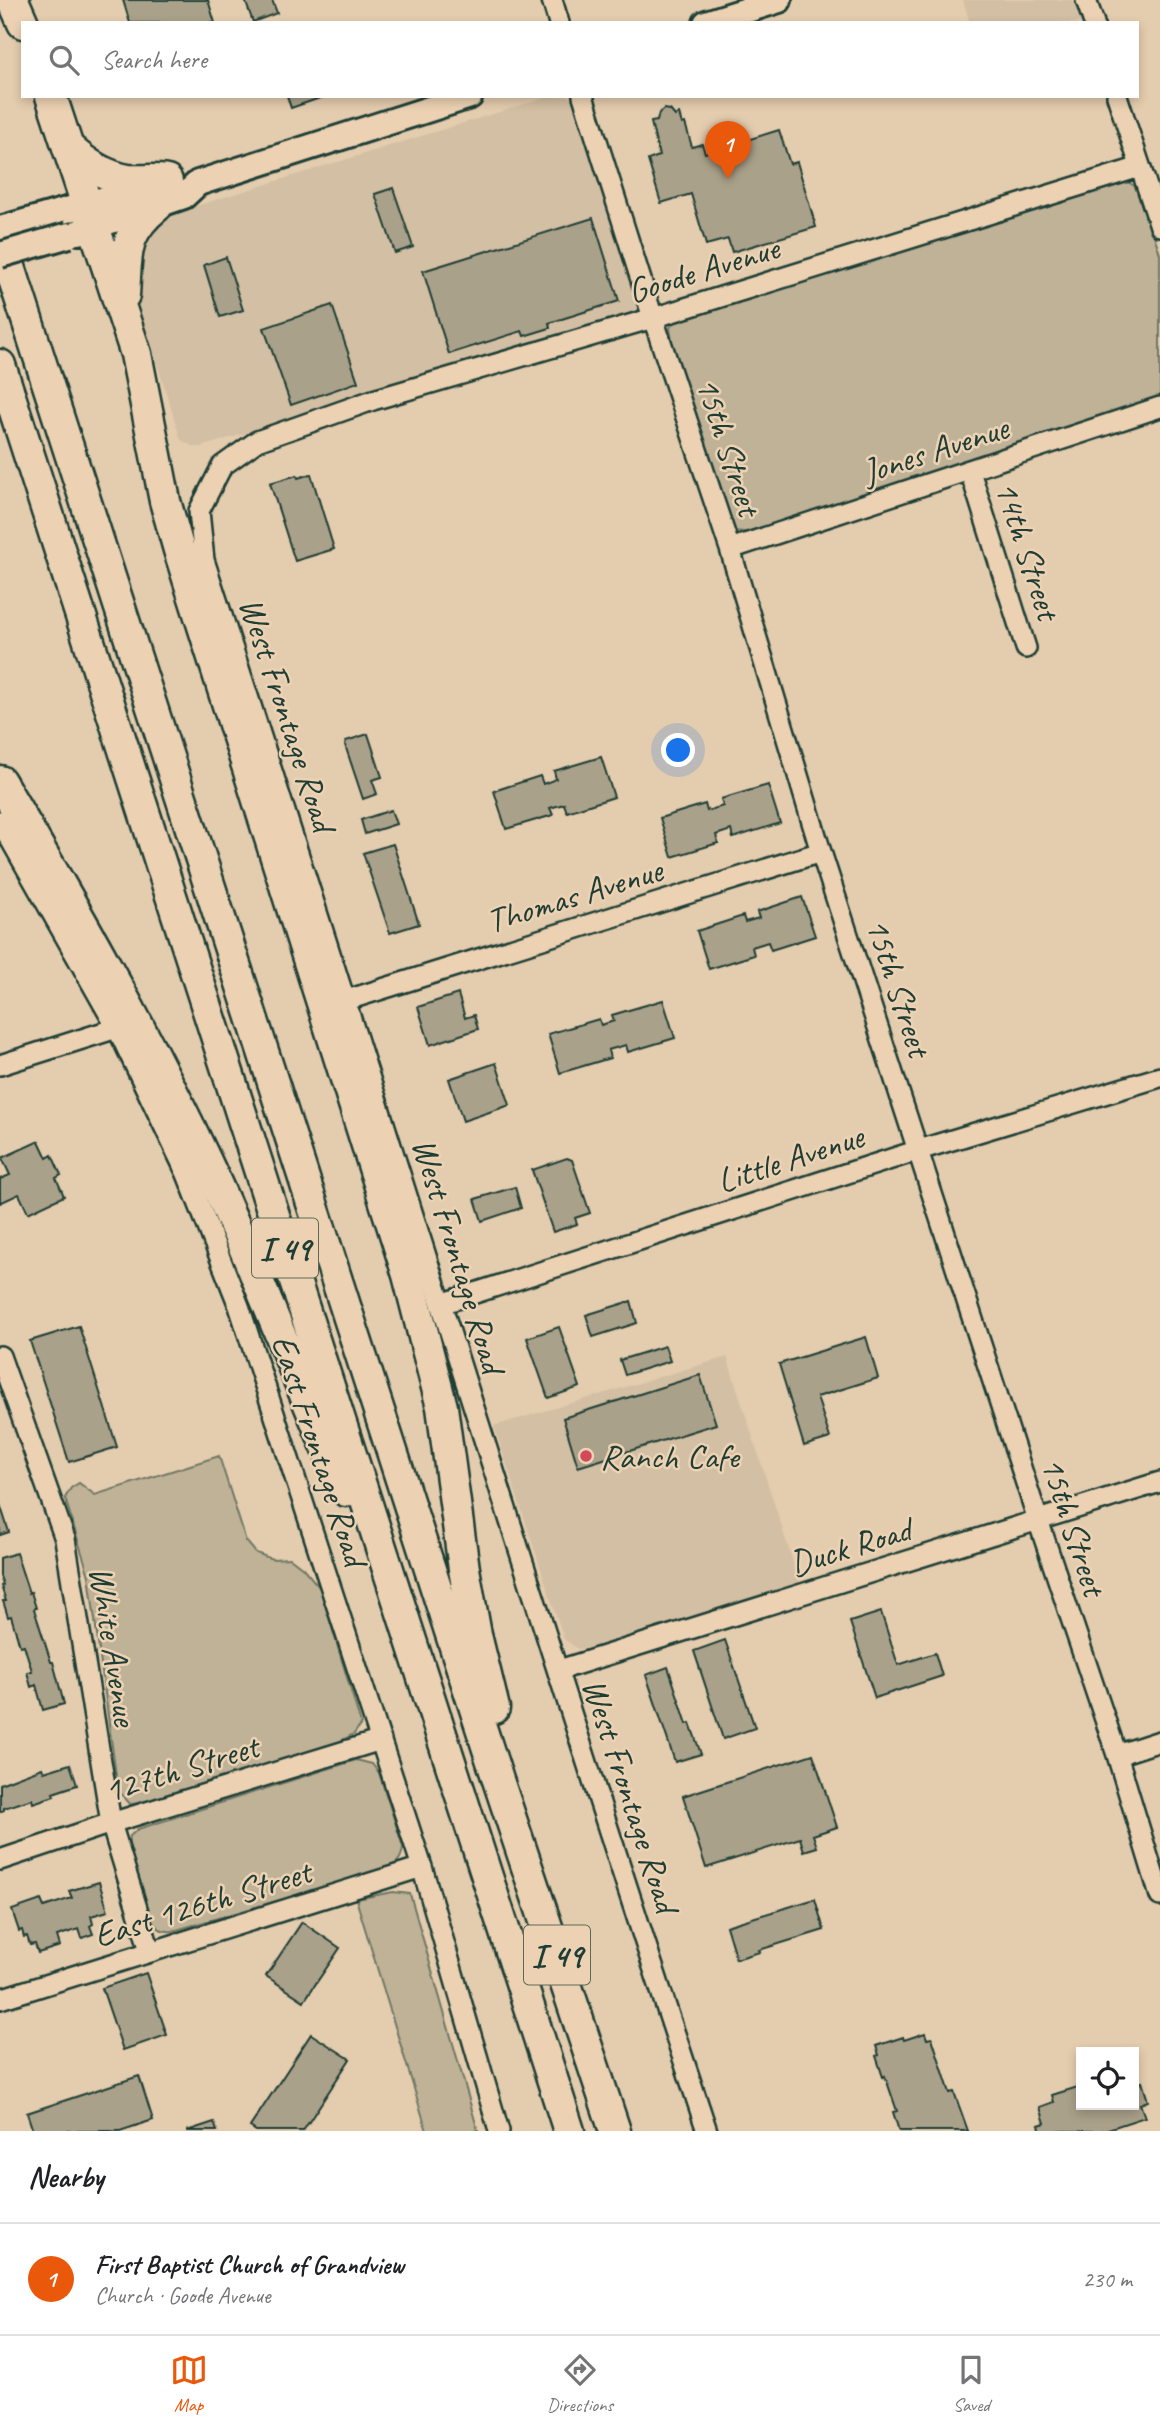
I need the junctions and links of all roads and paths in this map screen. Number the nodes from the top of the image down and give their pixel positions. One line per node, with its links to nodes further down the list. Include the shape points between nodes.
1 (13, 0): 5 (highway)
2 (552, 0): 6 (street)
3 (779, 0): 7 (main road)
4 (1087, 0): 8 (street)
5 (22, 21)
6 (558, 21)
7 (712, 21)
8 (1093, 21)
9 (52, 98): 13 (highway)
10 (464, 98): 15 (main road, via 198,183 184,196)
11 (584, 98): 22 (street, 15th Street)
12 (1119, 98): 14 (street)
13 (69, 148): 15 (highway, via 111,176 151,178); 16 (highway)
14 (1140, 167): 17 (street); 22 (street, Goode Avenue)
15 (162, 194): 16 (main road); 21 (highway, via 129,244)
16 (79, 219): 18 (main road); 20 (main road, bridge); 21 (highway)
17 (1160, 226)
18 (0, 229)
19 (0, 236): 46 (highway, I 49)
20 (0, 255)
21 (121, 309): 46 (highway, via 139,367 178,550 425,1339 442,1407 476,1635 504,1746)
22 (653, 318): 25 (street, Goode Avenue, via 373,400); 27 (street, 15th Street)
23 (0, 365): 41 (highway, I 49)
24 (1160, 407): 26 (street, Jones Avenue)
25 (284, 432): 32 (street, West Frontage Road, via 257,441 222,466 199,511 204,560)
26 (970, 471): 27 (street, Jones Avenue); 28 (street, 14th Street)
27 (730, 549): 31 (street, 15th Street)
28 (1026, 648)
29 (0, 781): 41 (highway, via 102,955 162,1069 211,1171 320,1433 382,1570)
30 (0, 821): 33 (street, East Frontage Road)
31 (821, 852): 32 (street, Thomas Avenue); 36 (street, 15th Street)
32 (347, 1000): 37 (street, West Frontage Road)
33 (117, 1028): 34 (street); 43 (street, East Frontage Road, via 187,1174 239,1306)
34 (0, 1065)
35 (1160, 1077): 36 (street, Little Avenue)
36 (919, 1150): 37 (street, Little Avenue); 40 (street, 15th Street)
37 (441, 1304): 42 (street, West Frontage Road)
38 (0, 1356): 47 (street, White Avenue, via 65,1539)
39 (1160, 1482): 40 (street, Duck Road)
40 (1038, 1520): 42 (street, Duck Road); 45 (street, 15th Street)
41 (394, 1583): 54 (highway, I 49)
42 (559, 1670): 56 (street, West Frontage Road)
43 (381, 1740): 47 (street, 127th Street); 49 (street, East Frontage Road)
44 (1160, 1741): 45 (street)
45 (1117, 1755): 50 (street, 15th Street)
46 (498, 1780): 55 (highway, I 49)
47 (111, 1823): 48 (street, 127th Street); 51 (street, White Avenue)
48 (0, 1860)
49 (422, 1867): 51 (street, East 126th Street); 53 (street, East Frontage Road)
50 (1160, 1896)
51 (150, 1951): 52 (street, East 126th Street)
52 (0, 1998)
53 (499, 2131)
54 (569, 2131)
55 (615, 2131)
56 (707, 2131)

